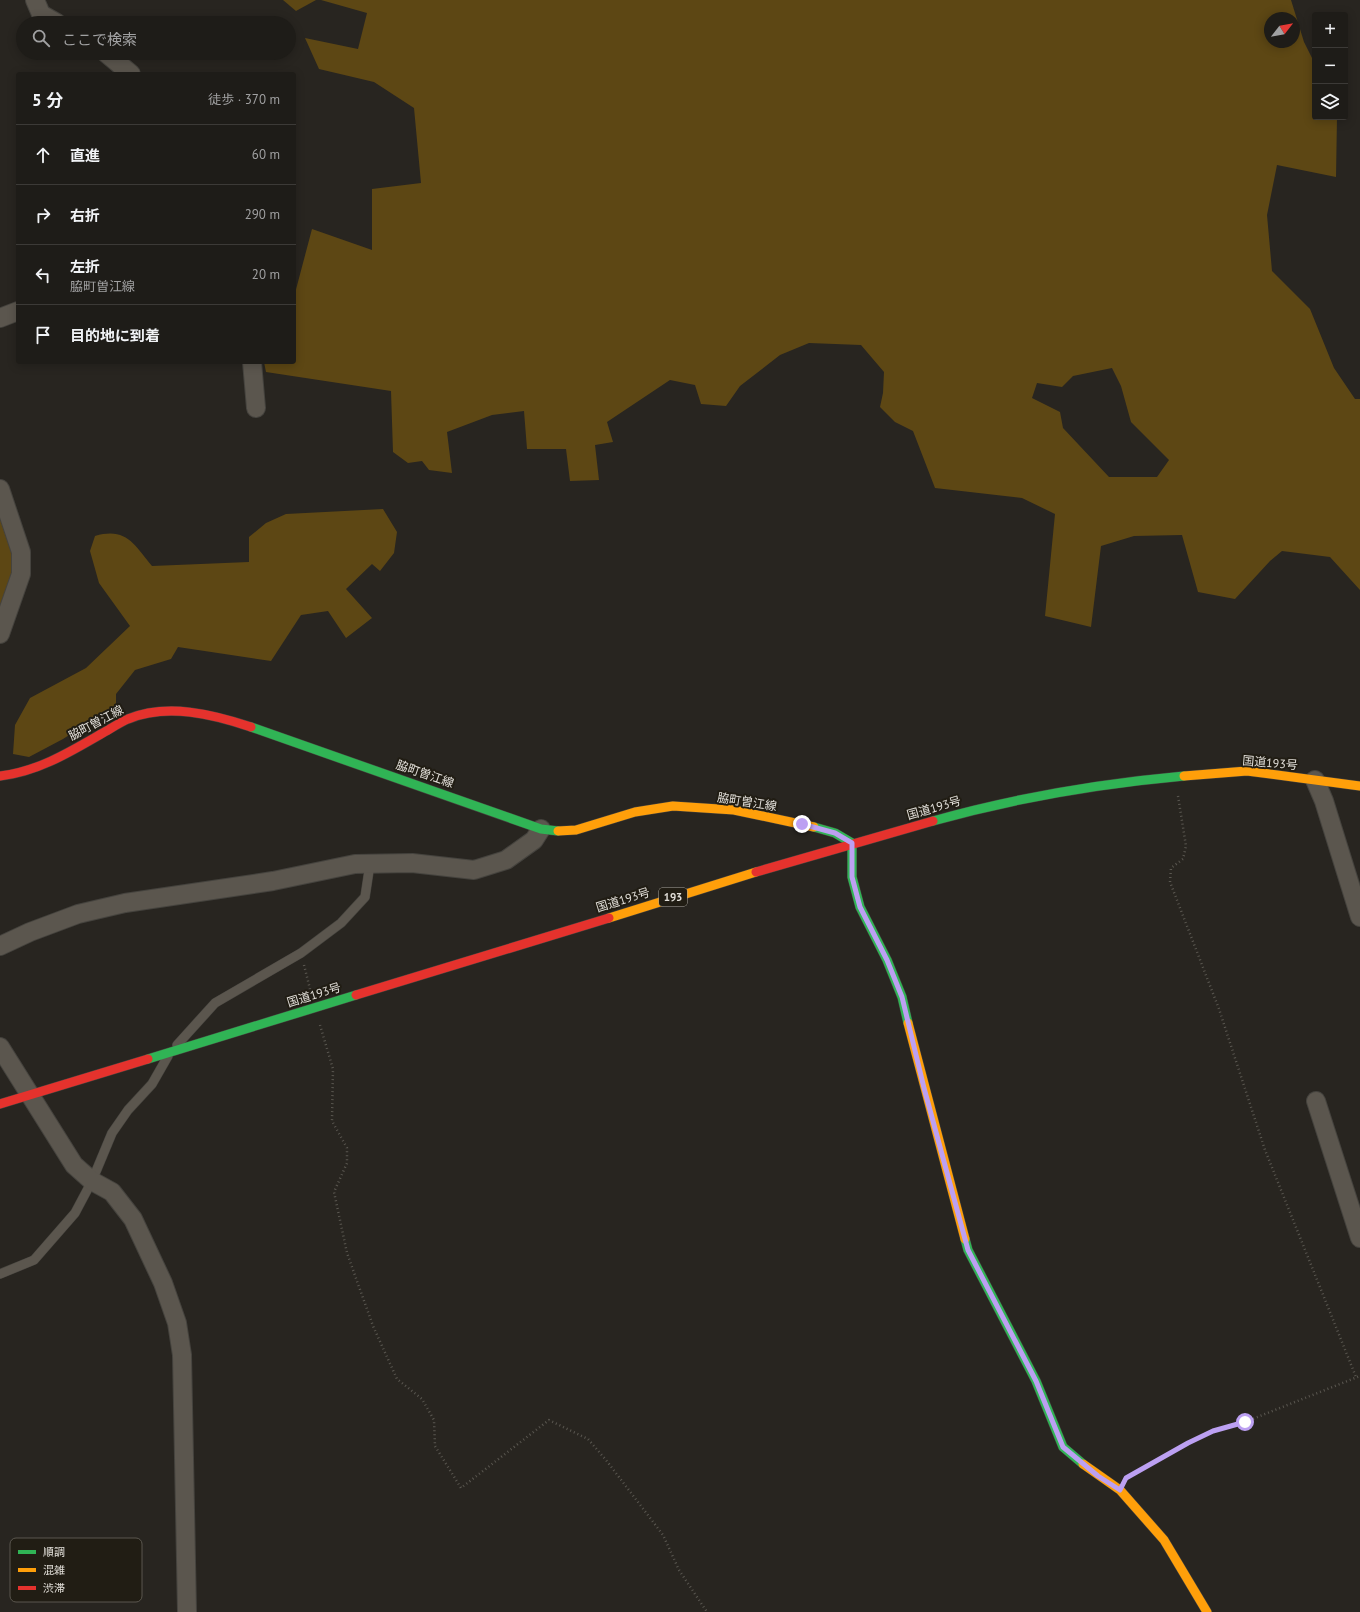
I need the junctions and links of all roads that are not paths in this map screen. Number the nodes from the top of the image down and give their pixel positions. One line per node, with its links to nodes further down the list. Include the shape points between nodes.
1 (35, 0): 2 (street)
2 (45, 16)
3 (114, 60): 4 (street)
4 (129, 72)
5 (16, 312): 6 (street)
6 (0, 318)
7 (252, 364): 8 (street)
8 (256, 408)
9 (0, 489): 10 (street, via 21,552 21,574)
10 (0, 634)
11 (0, 776): 14 (main road, 脇町曽江線, via 55,760 128,719 156,711 197,712 264,732)
12 (1315, 780): 13 (main road, 国道193号 / 193); 15 (main road, 国道193号 / 193, via 1247,771 1064,790 987,806); 17 (street)
13 (1360, 786)
14 (541, 829): 15 (main road, 脇町曽江線, via 563,832 576,830 634,812 674,806 734,810 794,822 835,833); 16 (street, via 534,840 506,860 474,870 412,864)
15 (852, 843): 20 (main road, 国道193号 / 193); 29 (main road, via 852,877 860,907 887,960 902,997 968,1250 1036,1381 1063,1447 1098,1476 1120,1490 1164,1540)
16 (370, 864): 18 (street, via 355,864 273,881 125,903 78,914); 20 (lane, via 365,897 341,923 301,953 215,1003)
17 (1360, 917)
18 (0, 946)
19 (0, 1047): 21 (street)
20 (171, 1052): 21 (main road, 国道193号 / 193); 24 (lane, via 152,1084 128,1110 112,1133)
21 (29, 1096): 23 (main road, 国道193号 / 193); 24 (street, via 74,1165)
22 (1316, 1101): 25 (street)
23 (0, 1104)
24 (92, 1181): 27 (lane, via 75,1212 34,1260); 28 (street, via 112,1192 133,1218 163,1283 177,1323 182,1355)
25 (1353, 1195): 26 (street)
26 (1360, 1238)
27 (0, 1274)
28 (187, 1612)
29 (1206, 1612)

